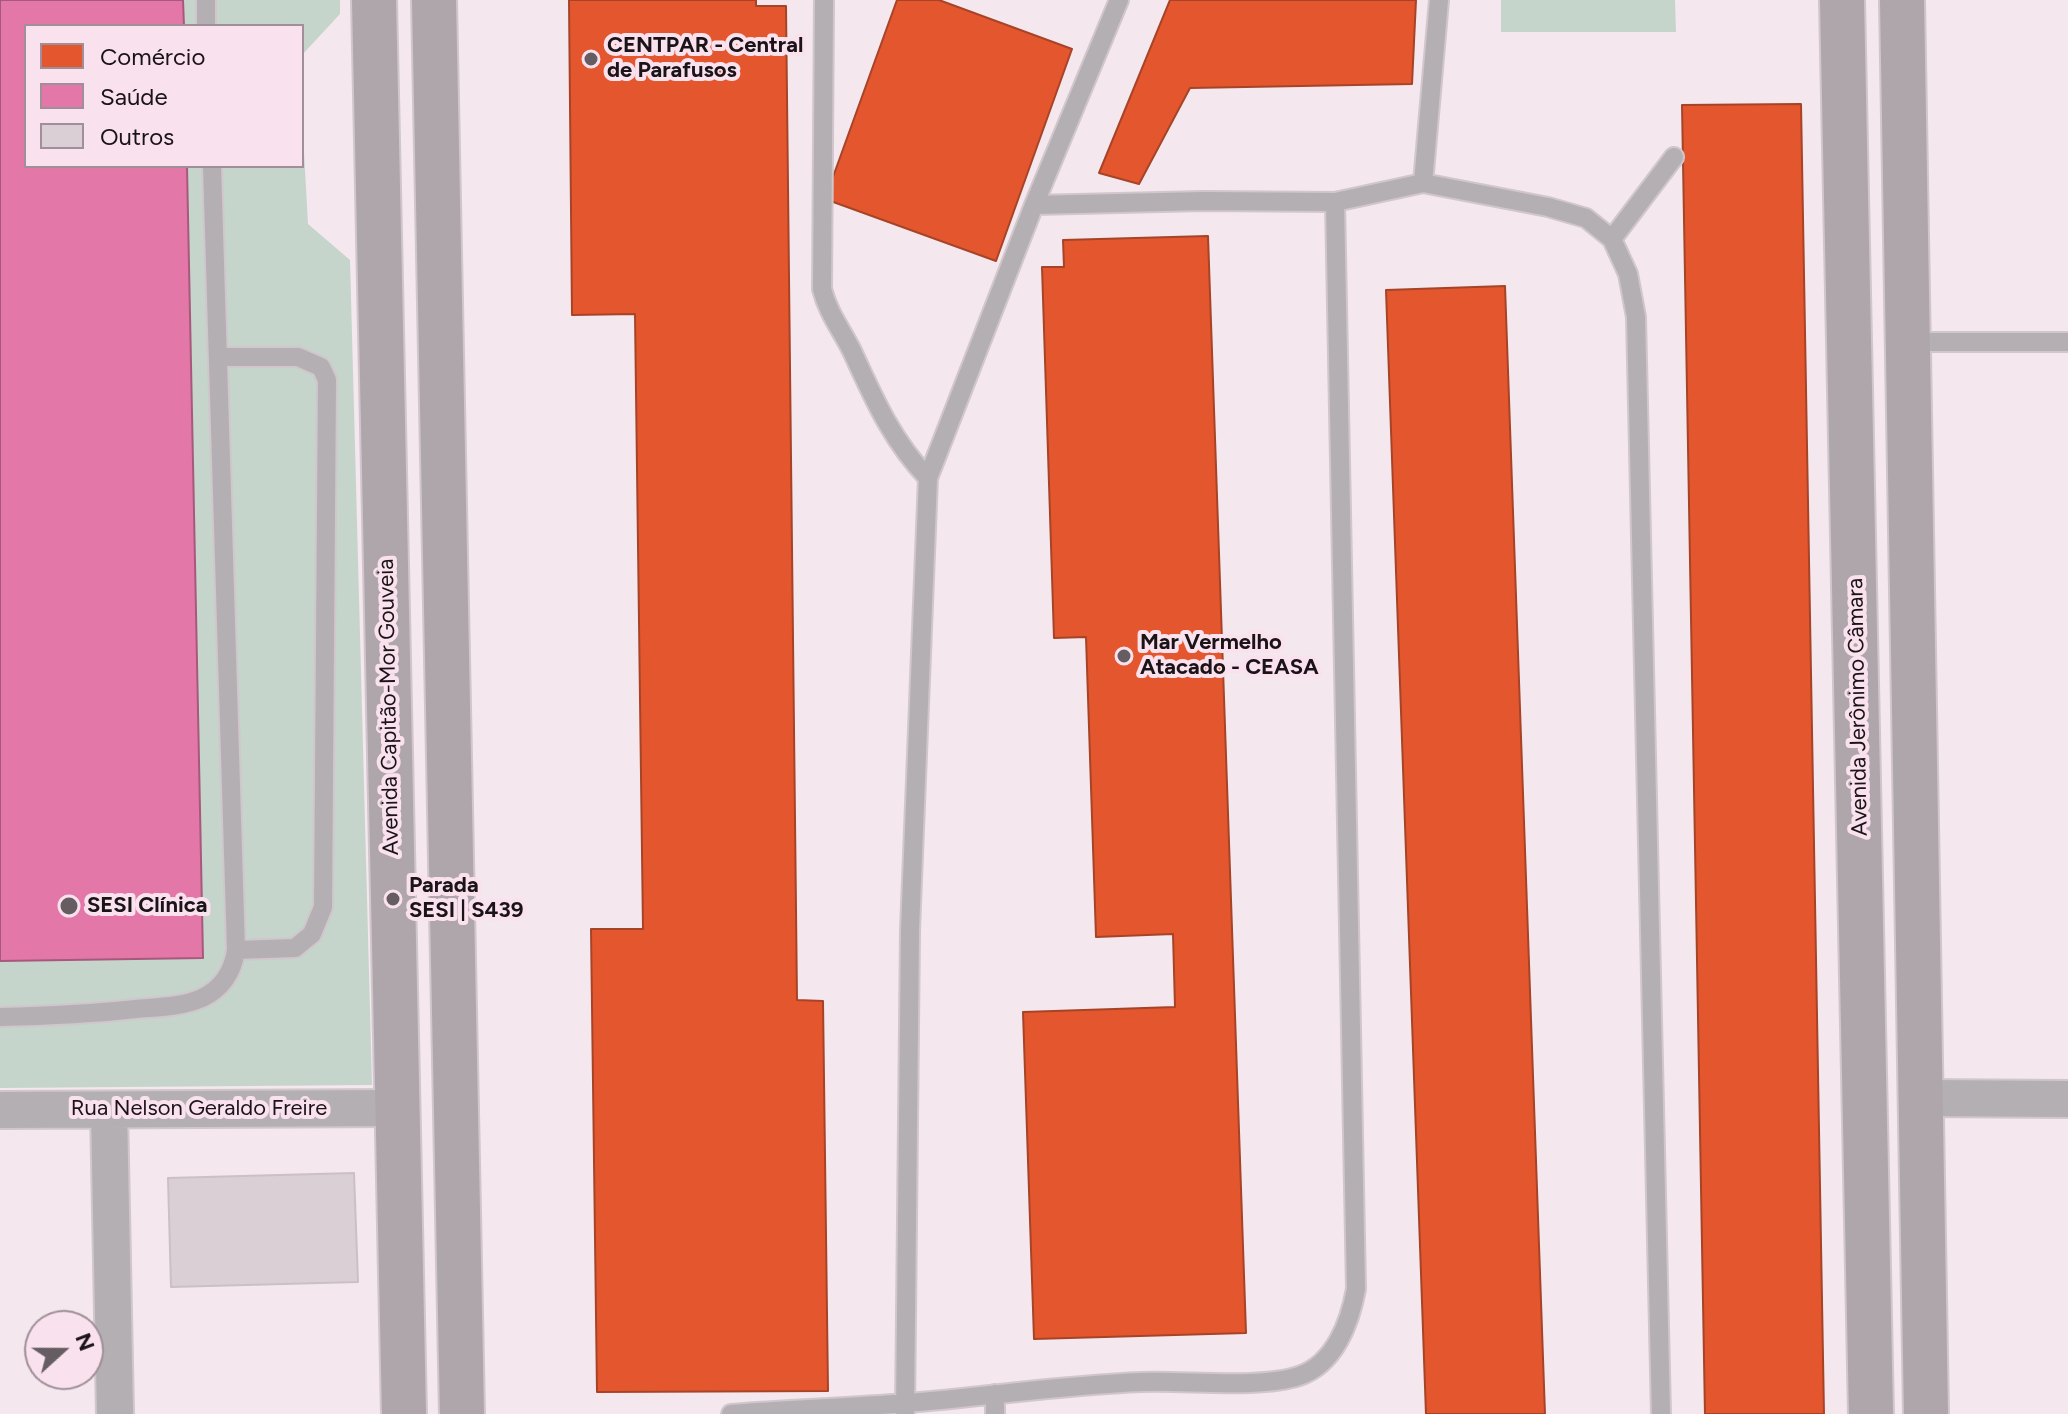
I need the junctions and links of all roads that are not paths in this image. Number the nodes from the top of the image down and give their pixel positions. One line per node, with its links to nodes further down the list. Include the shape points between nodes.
1 (206, 0): 9 (lane)
2 (374, 0): 16 (main road, Avenida Capitão-Mor Gouveia)
3 (434, 0): 20 (main road)
4 (824, 0): 21 (lane, via 822,289 830,315 884,418)
5 (1119, 0): 14 (lane)
6 (1439, 0): 12 (lane)
7 (1842, 0): 37 (main road, Avenida Jerônimo Câmara)
8 (1902, 0): 17 (main road)
9 (206, 24)
10 (1674, 157): 15 (lane)
11 (212, 168): 19 (lane)
12 (1423, 183): 13 (lane); 15 (lane, via 1586,218)
13 (1335, 202): 14 (lane); 29 (lane, via 1356,1289 1351,1316 1319,1364 1300,1376)
14 (1034, 205): 21 (lane)
15 (1612, 239): 36 (lane, via 1628,274 1636,317)
16 (380, 291): 20 (main road); 26 (main road, Avenida Capitão-Mor Gouveia)
17 (1908, 342): 18 (lane); 24 (main road)
18 (2068, 342)
19 (219, 357): 22 (lane); 22 (lane, via 298,357 321,367 327,380 323,907 312,934 295,948)
20 (441, 359): 33 (main road)
21 (928, 478): 30 (lane, via 910,930)
22 (236, 950): 23 (lane, via 233,968 218,987 181,1005)
23 (0, 1017)
24 (1921, 1098): 25 (street); 38 (main road)
25 (2068, 1099)
26 (397, 1108): 28 (street, Rua Nelson Geraldo Freire); 32 (main road, Avenida Capitão-Mor Gouveia)
27 (0, 1110): 28 (street, Rua Nelson Geraldo Freire)
28 (109, 1110): 31 (street)
29 (995, 1394): 30 (lane); 35 (lane)
30 (906, 1409): 34 (lane)
31 (115, 1414)
32 (404, 1414)
33 (462, 1414)
34 (731, 1414)
35 (995, 1414)
36 (1661, 1414)
37 (1871, 1414)
38 (1926, 1414)

